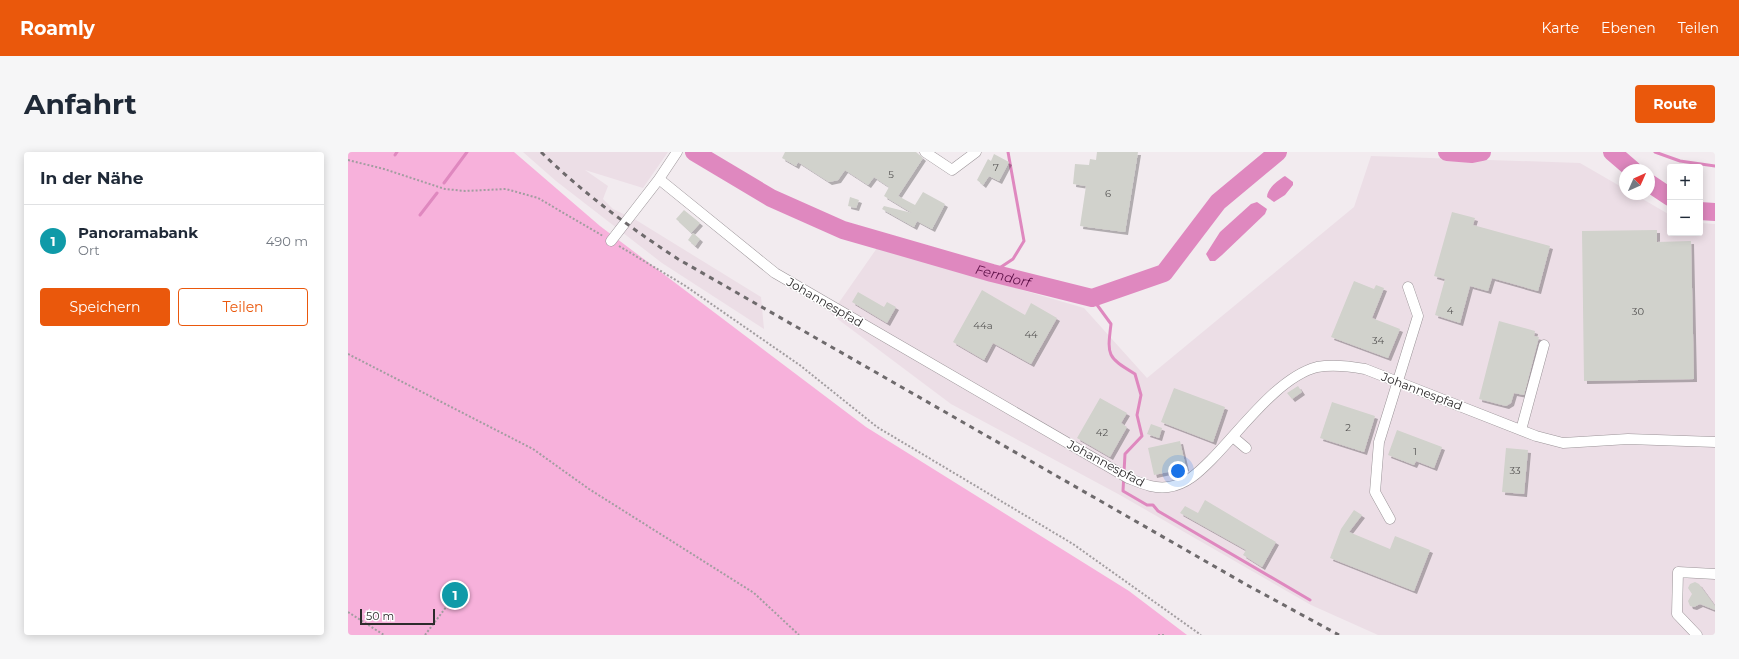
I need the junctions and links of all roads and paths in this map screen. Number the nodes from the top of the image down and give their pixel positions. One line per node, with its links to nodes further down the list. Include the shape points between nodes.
1 (925, 152): 2 (street, via 952,170)
2 (976, 152)
3 (675, 155): 5 (street)
4 (348, 160): 6 (path, via 445,188 465,191 506,189 538,198)
5 (659, 179): 6 (street); 12 (street, Johannespfad, via 775,273 1128,478 1149,486 1169,487 1187,480)
6 (611, 241): 24 (path, via 684,285 801,366 877,427 1073,544)
7 (1408, 286): 10 (street, via 1418,316)
8 (1544, 345): 11 (street)
9 (348, 354): 21 (path, via 533,449 589,489 754,594)
10 (1399, 381): 11 (street, Johannespfad); 12 (street, Johannespfad, via 1365,369 1343,365 1317,367 1296,376 1276,391); 15 (street, via 1379,442 1375,492)
11 (1521, 430): 13 (street, Johannespfad, via 1563,443 1628,439)
12 (1233, 437): 14 (street)
13 (1715, 442)
14 (1246, 448)
15 (1390, 519)
16 (1715, 574): 25 (street, via 1678,572 1677,614)
17 (453, 598): 20 (path)
18 (348, 612): 19 (path)
19 (384, 635)
20 (425, 635)
21 (799, 635)
22 (1158, 635): 23 (path)
23 (1165, 635)
24 (1201, 635)
25 (1698, 635)

